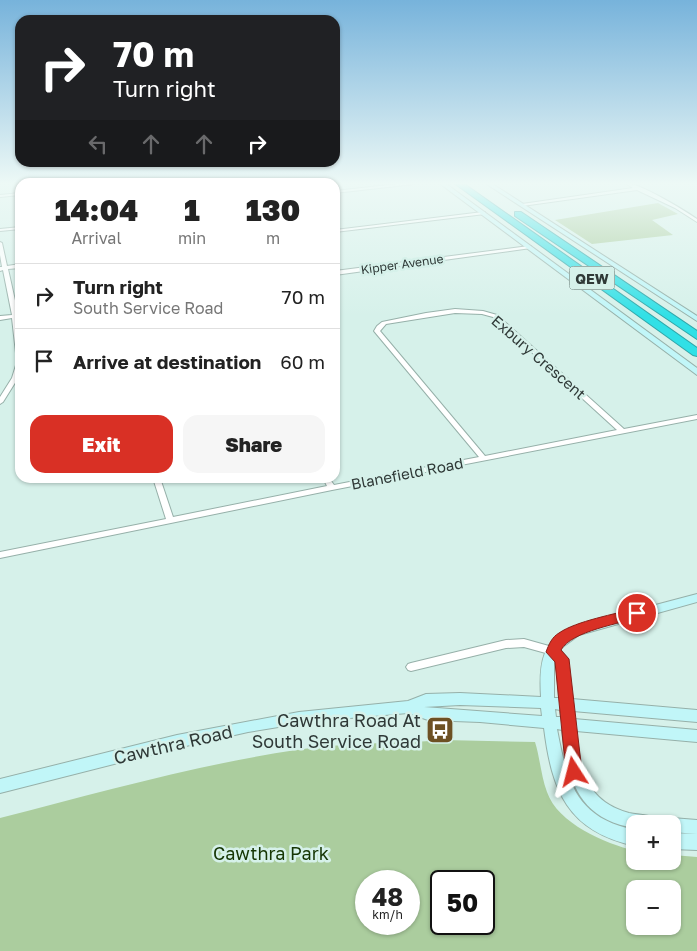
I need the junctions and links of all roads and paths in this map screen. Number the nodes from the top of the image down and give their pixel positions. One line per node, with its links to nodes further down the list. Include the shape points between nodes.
1 (365, 227): 8 (street)
2 (502, 227): 10 (street)
3 (521, 227): 18 (highway, QEW)
4 (537, 227): 17 (highway, QEW)
5 (556, 227): 16 (street)
6 (15, 228): 7 (street)
7 (0, 230)
8 (340, 230)
9 (0, 243): 11 (street)
10 (529, 247): 12 (street, Kipper Avenue); 19 (street)
11 (3, 268): 13 (street)
12 (340, 271)
13 (15, 309)
14 (15, 316): 15 (street)
15 (0, 318)
16 (697, 319)
17 (697, 335)
18 (697, 352)
19 (697, 372)
20 (15, 380): 21 (street)
21 (0, 402)
22 (697, 417): 23 (street, Blanefield Road)
23 (622, 431): 24 (street, Blanefield Road); 24 (street, Exbury Crescent, via 495,316 483,311 465,310 379,326 378,331)
24 (484, 459): 27 (street, Blanefield Road)
25 (158, 483): 28 (street)
26 (329, 483): 27 (street)
27 (332, 488): 28 (street, Blanefield Road)
28 (170, 520): 29 (street, Blanefield Road)
29 (0, 555)
30 (697, 598): 31 (street, via 576,630 564,636)
31 (553, 652): 32 (street, via 524,643 506,644); 33 (street, via 548,658); 34 (street, via 562,659)
32 (411, 667)
33 (548, 702): 34 (street, Cawthra Road); 35 (street, Cawthra Road, via 426,700); 37 (street)
34 (566, 704): 36 (street, Cawthra Road); 38 (street)
35 (408, 707): 37 (street, Cawthra Road, via 428,714); 40 (street, Cawthra Road, via 285,720 136,751)
36 (697, 716)
37 (551, 723): 38 (street, Cawthra Road); 44 (street, via 558,770 569,797 598,824)
38 (568, 724): 39 (street, Cawthra Road); 41 (street, via 574,772 581,788 600,808)
39 (697, 736)
40 (0, 786)
41 (626, 819)
42 (681, 826): 43 (street)
43 (697, 827)
44 (626, 836)
45 (681, 841): 46 (street)
46 (697, 842)

